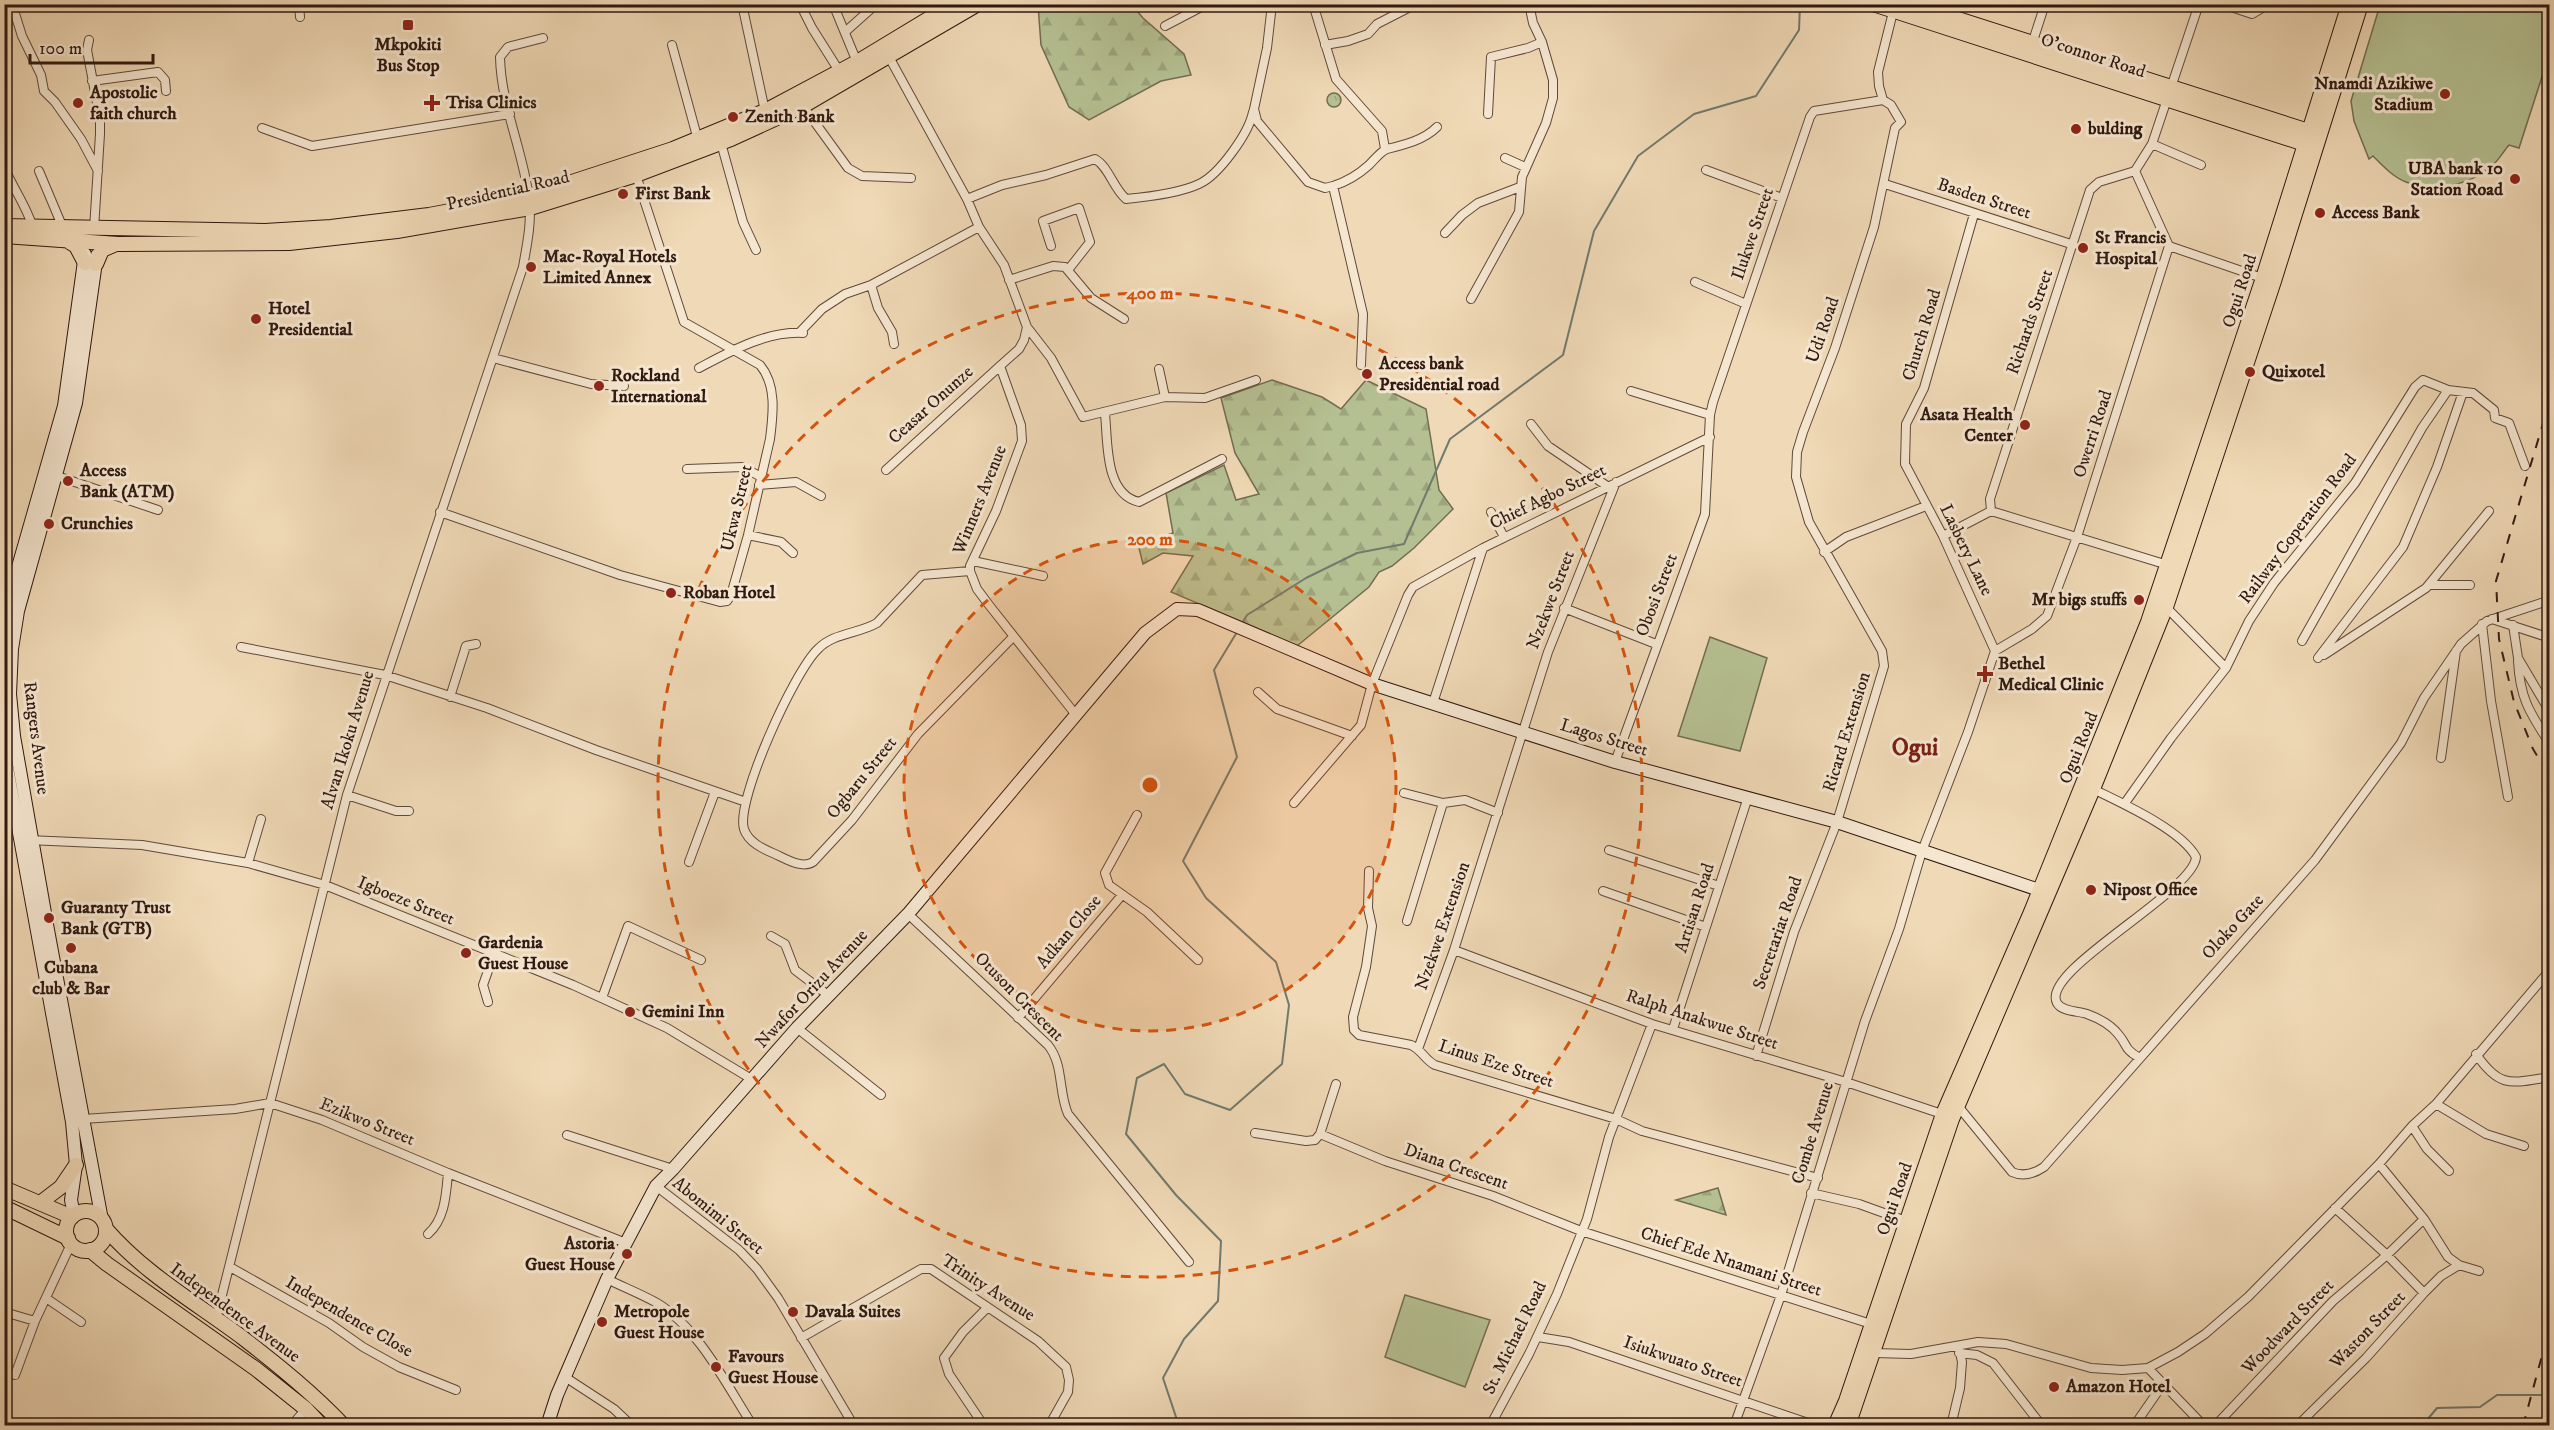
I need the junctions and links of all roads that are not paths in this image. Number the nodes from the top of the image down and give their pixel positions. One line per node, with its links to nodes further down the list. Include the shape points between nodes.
1 (12, 4): 64 (street, via 22,36 42,75 44,91 81,139)
2 (299, 4): 24 (street)
3 (742, 4): 44 (street)
4 (800, 4): 36 (street)
5 (833, 4): 27 (street)
6 (953, 4): 23 (main road, Presidential Road)
7 (978, 4): 26 (main road, Presidential Road)
8 (1207, 4): 25 (street)
9 (1272, 4): 43 (street)
10 (1313, 4): 32 (street)
11 (1416, 4): 32 (street, via 1377,24 1368,34)
12 (1529, 4): 30 (street)
13 (1873, 4): 22 (main road)
14 (1911, 4): 33 (main road, O'connor Road)
15 (2045, 4): 33 (street)
16 (2199, 4): 39 (street)
17 (2222, 4): 18 (street, via 2252,14)
18 (2269, 4)
19 (2349, 4): 47 (main road, Ogui Road)
20 (2361, 4): 52 (main road, Ogui Road)
21 (873, 7): 27 (street)
22 (1894, 8): 33 (main road, O'connor Road); 40 (street, via 1878,72)
23 (938, 9): 26 (street); 35 (main road, Presidential Road)
24 (300, 17)
25 (1165, 26)
26 (941, 27): 34 (main road, Presidential Road)
27 (844, 32): 35 (street)
28 (543, 38): 45 (street, Alvan Ikoku Avenue, via 502,51 500,65)
29 (89, 40): 37 (street)
30 (1542, 42): 46 (street, via 1491,57); 61 (street, via 1555,90 1546,123)
31 (672, 45): 51 (street)
32 (1325, 45): 55 (street, via 1336,79 1382,131)
33 (2030, 49): 39 (main road, O'connor Road)
34 (890, 57): 36 (main road, Presidential Road); 71 (street)
35 (857, 62): 36 (main road, Presidential Road)
36 (844, 76): 41 (main road, Presidential Road); 42 (main road, Presidential Road)
37 (92, 81): 38 (street, via 158,72 165,80); 64 (street, via 100,119)
38 (166, 92)
39 (2169, 93): 50 (main road, O'connor Road); 54 (street)
40 (1883, 100): 68 (street, Udi Road, via 1902,122 1895,128); 72 (street, Ilukwe Street, via 1814,111)
41 (803, 106): 42 (main road, Presidential Road); 67 (street, via 848,168 862,176)
42 (784, 108): 44 (main road, Presidential Road); 53 (main road, Presidential Road)
43 (1254, 110): 69 (street, via 1257,121 1308,182 1325,188); 71 (street, via 1241,142 1198,185 1126,199 1114,187 1102,163 1095,159)
44 (765, 111): 51 (main road, Presidential Road)
45 (510, 114): 49 (street, via 312,146); 73 (street, Alvan Ikoku Avenue)
46 (1488, 114)
47 (2314, 115): 50 (main road); 52 (main road, Ogui Road)
48 (1437, 127): 55 (street, via 1411,143)
49 (262, 128)
50 (2284, 130): 52 (main road, O'connor Road); 57 (main road)
51 (698, 140): 58 (main road, Presidential Road)
52 (2313, 140): 57 (main road, Ogui Road); 90 (main road, Ogui Road)
53 (721, 143): 58 (main road, Presidential Road); 86 (street, via 743,222)
54 (2152, 144): 59 (street); 65 (street)
55 (1385, 149): 69 (street, via 1363,170)
56 (1504, 158): 61 (street)
57 (2300, 163): 90 (main road, Ogui Road)
58 (650, 164): 66 (main road, Presidential Road); 73 (main road, Presidential Road)
59 (2201, 165)
60 (4, 167): 77 (street)
61 (1525, 167): 70 (street)
62 (1706, 170): 72 (street)
63 (39, 171): 78 (street)
64 (98, 171): 80 (street)
65 (2135, 171): 83 (street, Richards Street, via 2094,185); 85 (street)
66 (636, 175): 73 (main road, Presidential Road); 98 (street, Ukwa Street, via 684,322)
67 (911, 178)
68 (1885, 184): 74 (street, Basden Street); 136 (street, Udi Road, via 1835,348 1797,452 1796,477 1809,522)
69 (1333, 186): 100 (street, via 1363,314)
70 (1520, 187): 79 (street, via 1478,203); 93 (street, via 1520,212)
71 (967, 198): 76 (street)
72 (1782, 198): 94 (street, Ilukwe Street)
73 (530, 202): 80 (main road, Presidential Road, via 331,227); 82 (main road, Presidential Road, via 397,231 290,243); 99 (street, Alvan Ikoku Avenue, via 523,267)
74 (1974, 214): 83 (street, Basden Street); 115 (street, Church Road, via 1924,388 1906,424)
75 (4, 226): 77 (main road, Presidential Road)
76 (979, 227): 89 (street, via 1004,265); 92 (street)
77 (33, 228): 78 (main road, Presidential Road)
78 (61, 233): 80 (main road, Presidential Road); 81 (main road, Presidential Road); 87 (main road)
79 (1445, 233)
80 (93, 234): 82 (main road, Presidential Road); 87 (street)
81 (4, 236)
82 (118, 244): 87 (main road, via 102,250)
83 (2074, 245): 126 (street, Richards Street, via 1990,499)
84 (1051, 246): 88 (street, via 1043,221 1079,208 1090,242)
85 (2169, 246): 90 (street); 133 (street, Owerri Road)
86 (756, 250)
87 (90, 264): 119 (street, Rangers Avenue, via 76,403); 148 (street, via 64,406)
88 (1068, 270): 89 (street, via 1053,266); 95 (street, via 1091,297)
89 (1009, 280): 96 (street)
90 (2269, 280): 138 (main road, Ogui Road)
91 (1695, 282): 94 (street)
92 (871, 285): 97 (street); 98 (street, via 845,294 822,309 802,332 770,337)
93 (1471, 299)
94 (1746, 304): 111 (street, Ilukwe Street)
95 (1124, 319)
96 (1027, 327): 101 (street, via 1018,349); 110 (street, via 1051,358 1083,417)
97 (894, 344)
98 (732, 351): 102 (street); 120 (street, Ukwa Street, via 760,365 771,383 772,424)
99 (493, 358): 105 (street, via 591,384); 128 (street, Alvan Ikoku Avenue)
100 (1361, 365)
101 (1000, 366): 118 (street, Ceasar Onunze); 137 (street, Winners Avenue, via 1021,425 1022,441)
102 (699, 368)
103 (1160, 369): 109 (street)
104 (1256, 380): 109 (street, via 1205,398)
105 (624, 386)
106 (2448, 390): 108 (street); 153 (street, via 2422,428); 161 (street, Railway Coperation Road, via 2423,380 2415,387 2355,483 2274,583 2249,621)
107 (1631, 391): 111 (street)
108 (2463, 392): 116 (street, via 2473,393 2494,410 2496,418 2509,423); 141 (street, via 2403,547 2318,658)
109 (1165, 397): 110 (street)
110 (1105, 414): 114 (street, via 1116,485 1132,500 1139,502)
111 (1710, 415): 113 (street, Ilukwe Street)
112 (1531, 424): 122 (street, via 1548,446)
113 (1710, 437): 121 (street, Chief Agbo Street); 155 (street, Obosi Street, via 1705,514)
114 (1222, 459)
115 (1905, 464): 124 (street, Lasbery Lane)
116 (2525, 466)
117 (687, 469): 120 (street, via 743,467)
118 (886, 470)
119 (57, 476): 125 (street); 190 (street, Rangers Avenue, via 18,611 10,680)
120 (760, 481): 123 (street, via 796,482); 130 (street, Ukwa Street)
121 (1616, 482): 122 (street, Chief Agbo Street); 145 (street, Nzekwe Street)
122 (1607, 486): 132 (street, Chief Agbo Street)
123 (821, 496)
124 (1926, 506): 131 (street, Lasbery Lane); 136 (street, via 1846,537)
125 (158, 510)
126 (1991, 511): 131 (street); 133 (street)
127 (2489, 511): 141 (street)
128 (440, 512): 130 (street, Ukwa Street, via 620,575 720,602 731,596); 162 (street, Alvan Ikoku Avenue)
129 (1491, 512): 132 (street)
130 (748, 535): 135 (street, via 781,542)
131 (1943, 536): 159 (street, Lasbery Lane)
132 (1504, 537): 134 (street, Chief Agbo Street)
133 (2077, 537): 138 (street); 159 (street, Owerri Road, via 2047,616)
134 (1483, 548): 163 (street, via 1413,587); 166 (street, Chief Agbo Street)
135 (792, 552)
136 (1824, 552): 158 (street, Udi Road)
137 (973, 561): 139 (street, Winners Avenue); 140 (street)
138 (2173, 567): 144 (main road, Ogui Road); 175 (main road, Ogui Road, via 2135,657)
139 (970, 571): 151 (street, Winners Avenue, via 977,589); 181 (street, Ogbaru Street, via 922,575 876,623 829,640 814,653 792,684 780,710)
140 (1043, 576)
141 (2429, 585): 142 (street)
142 (2470, 585)
143 (2550, 600): 147 (street, Oloko Gate)
144 (2166, 607): 161 (street); 175 (main road, Ogui Road)
145 (1564, 608): 155 (street); 169 (street, Nzekwe Street)
146 (1166, 616): 163 (street, Lagos Street, via 1183,608 1198,610); 168 (street, Nwafor Orizu Avenue, via 1144,633)
147 (2492, 619): 149 (street, Oloko Gate); 150 (street)
148 (4, 624)
149 (2482, 624): 157 (street, Oloko Gate); 180 (street)
150 (2513, 626): 152 (street); 160 (street)
151 (1013, 636): 168 (street, Winners Avenue); 181 (street, Ogbaru Street, via 918,734 852,820 810,865 780,856 751,840 742,821)
152 (2550, 638)
153 (2302, 641)
154 (476, 644): 165 (street, via 466,646)
155 (1656, 644): 174 (street, Obosi Street)
156 (241, 647): 162 (street)
157 (2456, 650): 173 (street); 220 (street, Oloko Gate, via 2424,698 2401,743 2315,860)
158 (1882, 651): 189 (street, Ricard Extension, via 1884,666 1878,690)
159 (1995, 651): 192 (street)
160 (2518, 657): 167 (street); 171 (street, via 2524,704)
161 (2226, 668): 184 (street, Railway Coperation Road)
162 (385, 675): 165 (street); 178 (street, Alvan Ikoku Avenue)
163 (1372, 684): 166 (street, Lagos Street); 170 (street, via 1366,713)
164 (1258, 692): 170 (street, via 1277,709)
165 (450, 696): 176 (street)
166 (1433, 703): 169 (street, Lagos Street)
167 (2550, 712)
168 (1076, 715): 201 (street, Nwafor Orizu Avenue)
169 (1524, 731): 174 (street, Lagos Street); 186 (street, Nzekwe Extension)
170 (1352, 736): 182 (street)
171 (2550, 744)
172 (4, 751): 190 (street, Rangers Avenue)
173 (2441, 758)
174 (1615, 762): 179 (street, Lagos Street)
175 (2089, 787): 184 (street); 199 (main road, Ogui Road)
176 (715, 792): 181 (street); 193 (street)
177 (1404, 793): 183 (street)
178 (346, 795): 185 (street, via 396,811); 196 (street, Alvan Ikoku Avenue)
179 (1748, 796): 189 (street, Lagos Street); 197 (street, Artisan Road)
180 (2508, 797)
181 (746, 802)
182 (1294, 803)
183 (1443, 803): 186 (street, via 1465,800); 202 (street)
184 (2125, 803): 220 (street, via 2191,847 2196,861 2155,902 2091,952 2063,982 2056,999 2060,1007 2111,1027)
185 (410, 811)
186 (1498, 813): 205 (street, Nzekwe Extension)
187 (1137, 815): 200 (street, Adkan Close, via 1105,873 1109,885)
188 (261, 819): 194 (street)
189 (1837, 822): 192 (street, Lagos Street); 219 (street, Secretariat Road, via 1794,932)
190 (27, 840): 194 (street, Igboeze Street, via 142,845); 229 (street, Rangers Avenue); 237 (street, Rangers Avenue)
191 (1609, 850): 197 (street)
192 (1922, 851): 199 (street, Lagos Street); 223 (street, Combe Avenue)
193 (689, 862)
194 (249, 863): 196 (street, Igboeze Street)
195 (1369, 871): 217 (street, Linus Eze Street, via 1368,908 1372,926 1353,1024 1359,1035)
196 (325, 885): 206 (street, Igboeze Street); 226 (street, Alvan Ikoku Avenue)
197 (1719, 886): 203 (street, Artisan Road)
198 (1603, 891): 203 (street)
199 (2045, 891): 228 (main road, Ogui Road)
200 (1122, 895): 208 (street, Adkan Close, via 1147,912); 213 (street, Adkan Close)
201 (908, 914): 210 (street, Nwafor Orizu Avenue); 213 (street, Otuson Crescent)
202 (1407, 921)
203 (1706, 927): 216 (street, Artisan Road)
204 (771, 936): 210 (street, via 785,944 795,970)
205 (1454, 950): 214 (street, Ralph Anakwue Street); 217 (street, Nzekwe Extension)
206 (494, 954): 211 (street, Igboeze Street); 212 (street, via 483,985)
207 (701, 960): 211 (street, via 628,926)
208 (1198, 960)
209 (2550, 970): 218 (street)
210 (828, 995): 215 (street, Nwafor Orizu Avenue)
211 (602, 998): 222 (street, Igboeze Street, via 667,1028)
212 (488, 1002)
213 (1018, 1018): 258 (street, Otuson Crescent, via 1053,1051 1064,1105 1072,1119)
214 (1652, 1024): 216 (street, Ralph Anakwue Street); 230 (street, St. Michael Road)
215 (797, 1028): 222 (street, Nwafor Orizu Avenue); 225 (street)
216 (1674, 1029): 219 (street, Ralph Anakwue Street)
217 (1418, 1049): 230 (street, Linus Eze Street, via 1435,1065)
218 (2476, 1054): 221 (street, via 2487,1070 2500,1079 2518,1082); 227 (street)
219 (1756, 1056): 223 (street, Ralph Anakwue Street)
220 (2138, 1057): 228 (street, Oloko Gate, via 2044,1167 2030,1173 2009,1170)
221 (2550, 1077)
222 (753, 1080): 238 (street, Nwafor Orizu Avenue)
223 (1846, 1082): 228 (street, Ralph Anakwue Street); 241 (street, Combe Avenue)
224 (1336, 1084): 233 (street)
225 (881, 1095)
226 (270, 1103): 229 (street, Ezikwo Street, via 235,1109); 240 (street, Ezikwo Street, via 322,1120); 260 (street, Alvan Ikoku Avenue)
227 (2436, 1104): 231 (street); 235 (street, via 2486,1134)
228 (1951, 1113): 250 (main road, Ogui Road)
229 (82, 1119): 251 (street, Rangers Avenue)
230 (1616, 1119): 241 (street, Linus Eze Street, via 1642,1131); 252 (street, St. Michael Road)
231 (2412, 1126): 236 (street); 239 (street)
232 (1255, 1133): 233 (street, via 1312,1142)
233 (1320, 1134): 252 (street, Diana Crescent)
234 (567, 1135): 238 (street)
235 (2524, 1146)
236 (2379, 1164): 247 (street); 249 (street)
237 (76, 1165): 245 (main road, via 61,1187); 248 (street, Rangers Avenue)
238 (673, 1169): 242 (street, Nwafor Orizu Avenue)
239 (2449, 1172)
240 (448, 1173): 253 (street, via 443,1214); 255 (street, Ezikwo Street)
241 (1818, 1178): 244 (street, Combe Avenue)
242 (656, 1186): 255 (street, Nwafor Orizu Avenue); 273 (street, Abomimi Street, via 739,1250 778,1298)
243 (4, 1188): 245 (main road)
244 (1811, 1193): 250 (street, via 1859,1204); 264 (street, Combe Avenue)
245 (40, 1203): 248 (main road)
246 (4, 1207): 254 (main road)
247 (2335, 1208): 257 (street, Waston Street); 276 (street, via 2216,1325 2178,1353)
248 (73, 1216): 251 (main road, via 92,1212); 254 (main road, via 67,1227)
249 (2424, 1219): 257 (street, Woodward Street); 259 (street, via 2448,1257)
250 (1911, 1223): 271 (main road, Ogui Road); 275 (main road, Ogui Road)
251 (104, 1224): 256 (main road, via 102,1242); 268 (main road, Independence Avenue, via 146,1270)
252 (1581, 1231): 264 (street, Chief Ede Nnamani Street); 272 (street, St. Michael Road)
253 (428, 1234)
254 (69, 1241): 256 (main road, via 80,1249); 265 (street)
255 (626, 1243): 262 (street, Nwafor Orizu Avenue)
256 (90, 1250): 282 (main road, Independence Avenue)
257 (2387, 1255): 263 (street, Waston Street); 301 (street, Woodward Street, via 2333,1301)
258 (1189, 1262)
259 (2459, 1265): 261 (street); 263 (street)
260 (230, 1267): 268 (street, Alvan Ikoku Avenue); 280 (street, Independence Close, via 399,1367)
261 (2479, 1271)
262 (607, 1279): 278 (street, Nwafor Orizu Avenue); 289 (street, via 658,1304 680,1321)
263 (2424, 1293): 302 (street, Waston Street, via 2366,1358)
264 (1781, 1295): 271 (street, Chief Ede Nnamani Street); 281 (street, Combe Avenue)
265 (46, 1298): 269 (street); 270 (street)
266 (987, 1308): 273 (street, Trinity Avenue, via 935,1271 924,1268); 283 (street, Trinity Avenue, via 1038,1341 1066,1367 1068,1392); 291 (street, via 944,1358 950,1374)
267 (4, 1312): 269 (street)
268 (216, 1319): 286 (main road, Independence Avenue, via 310,1392)
269 (35, 1321): 277 (street)
270 (81, 1322)
271 (1871, 1324): 295 (main road, Ogui Road)
272 (1538, 1337): 281 (street, Isiukwuato Street, via 1569,1342); 292 (street, St. Michael Road)
273 (801, 1338): 290 (street, Abomimi Street)
274 (1959, 1349): 275 (street); 276 (street, via 2006,1344 2091,1368); 297 (street, via 1960,1388); 298 (street, via 1993,1363)
275 (1874, 1353): 296 (main road, Ogui Road)
276 (2148, 1368): 279 (street)
277 (15, 1375)
278 (565, 1377): 287 (street, Nwafor Orizu Avenue); 288 (street, via 614,1408)
279 (2163, 1384): 299 (street); 300 (street)
280 (456, 1390)
281 (1742, 1400): 293 (street, Combe Avenue); 294 (street, Isiukwuato Street)
282 (306, 1409): 284 (street); 285 (main road, Independence Avenue)
283 (1050, 1424)
284 (291, 1425)
285 (322, 1425)
286 (344, 1425)
287 (547, 1425)
288 (632, 1425)
289 (753, 1425)
290 (854, 1425)
291 (984, 1425)
292 (1490, 1425)
293 (1734, 1425)
294 (1817, 1425)
295 (1835, 1425)
296 (1848, 1425)
297 (1951, 1425)
298 (2042, 1425)
299 (2134, 1425)
300 (2204, 1425)
301 (2215, 1425)
302 (2297, 1425)

